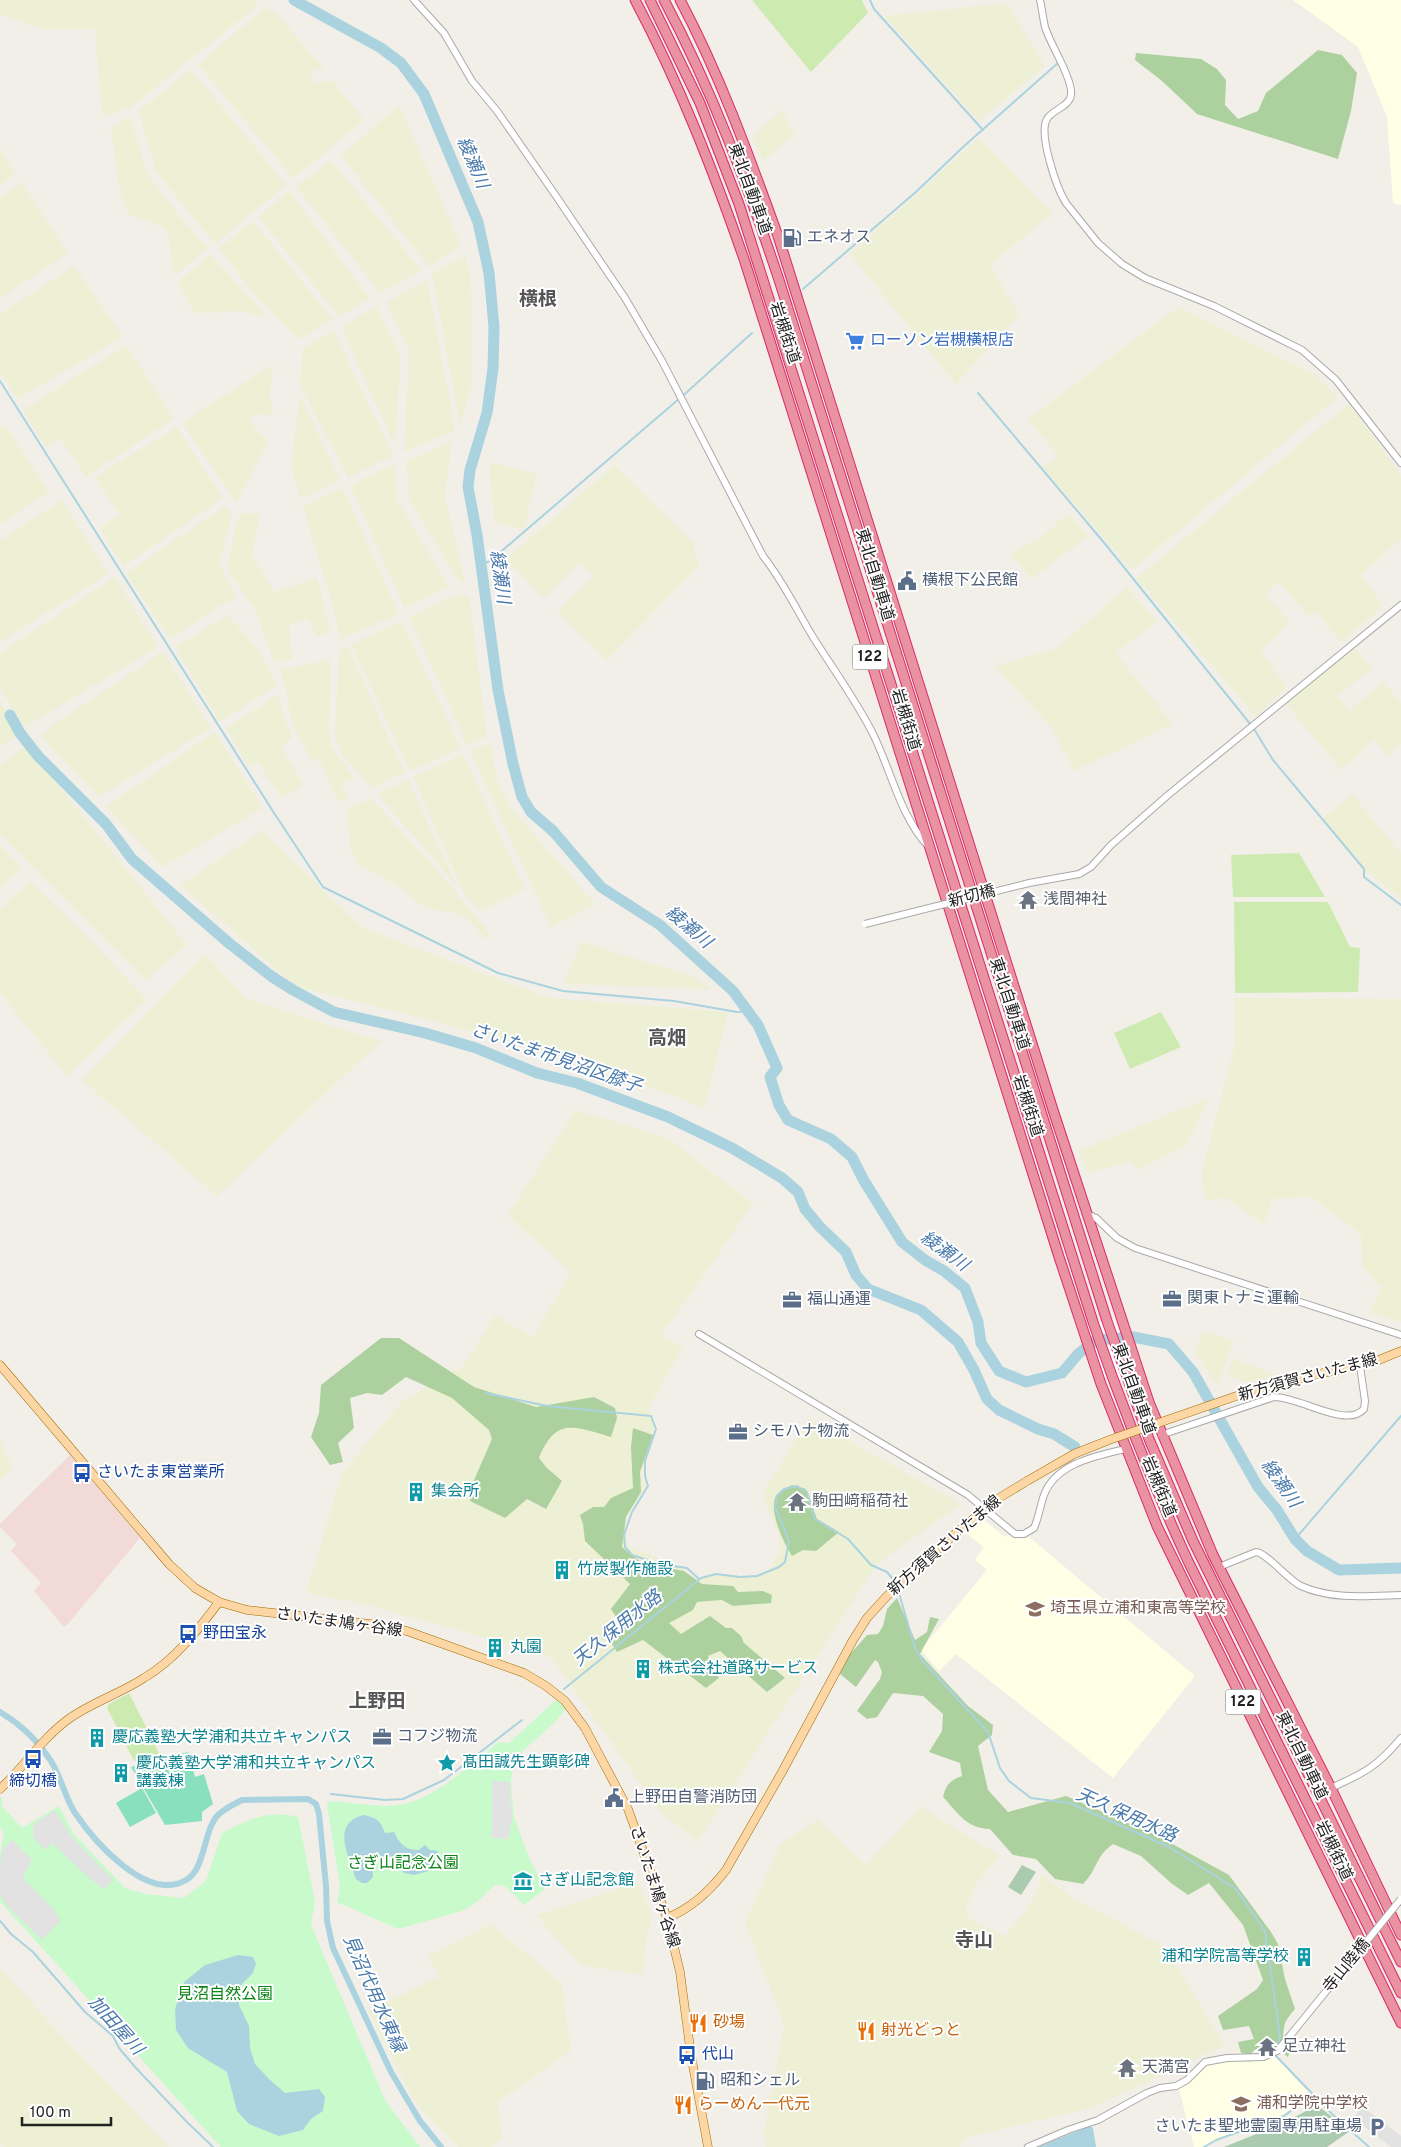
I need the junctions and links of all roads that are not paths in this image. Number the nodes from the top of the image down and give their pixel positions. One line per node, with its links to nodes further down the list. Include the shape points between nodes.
1 (414, 0): 9 (street, via 444,33 472,81 529,157 624,298 662,361 763,556 781,578 813,637 873,733 902,804 919,836)
2 (634, 0): 9 (highway, 岩槻街道 / 122, via 682,96 739,245)
3 (650, 0): 30 (highway, 東北自動車道, via 696,94 740,204 1112,1378 1188,1561)
4 (664, 0): 29 (highway, 東北自動車道, via 723,122 779,280 1127,1380 1197,1548)
5 (680, 0): 11 (highway, 岩槻街道 / 122, via 744,141 778,236)
6 (1040, 0): 7 (street, via 1045,27 1071,94 1069,100 1046,119 1044,128 1062,198 1098,243 1144,278 1214,306 1302,350 1336,380)
7 (1401, 463)
8 (1400, 609): 10 (street, 新切橋, bridge, via 1168,795 1091,867 1079,874 1029,883)
9 (931, 849): 18 (highway, 岩槻街道 / 122, via 1080,1324)
10 (865, 924)
11 (1087, 1214): 13 (street, via 1135,1248); 17 (highway, 岩槻街道 / 122)
12 (699, 1334): 19 (street)
13 (1401, 1335)
14 (1401, 1351): 16 (main road, 新方須賀さいたま線)
15 (0, 1365): 22 (main road, さいたま鳩ヶ谷線, via 169,1564 195,1588)
16 (1360, 1366): 17 (street, via 1365,1401 1364,1408 1353,1417 1344,1417 1285,1397 1274,1397); 19 (main road, 新方須賀さいたま線, bridge, via 1263,1388 1108,1440 1074,1454)
17 (1161, 1434): 20 (highway, 岩槻街道 / 122)
18 (1126, 1449): 19 (street, via 1088,1458 1061,1472 1050,1483 1034,1528 1028,1532 1015,1534); 31 (highway, 岩槻街道 / 122, via 1166,1543)
19 (985, 1508): 27 (main road, 新方須賀さいたま線, via 887,1596 868,1618 726,1870 693,1905)
20 (1219, 1567): 21 (street, via 1262,1552 1301,1586 1338,1595); 24 (highway, 岩槻街道 / 122)
21 (1401, 1595)
22 (219, 1602): 25 (main road, via 194,1635 161,1667 70,1718); 27 (main road, さいたま鳩ヶ谷線, via 247,1610 407,1631 514,1669 546,1686 578,1717 622,1796)
23 (1401, 1738): 24 (street, via 1368,1771)
24 (1331, 1788): 28 (highway, 岩槻街道 / 122)
25 (0, 1789)
26 (1401, 1899): 33 (street, 寺山陸橋, bridge, via 1277,2051 1263,2057 1204,2062 1187,2080 1176,2086 1147,2093 1098,2120)
27 (668, 1918): 32 (main road, さいたま鳩ヶ谷線, via 680,1972)
28 (1401, 1935)
29 (1401, 1962)
30 (1401, 1993)
31 (1401, 2024)
32 (708, 2147)
33 (1028, 2147)

